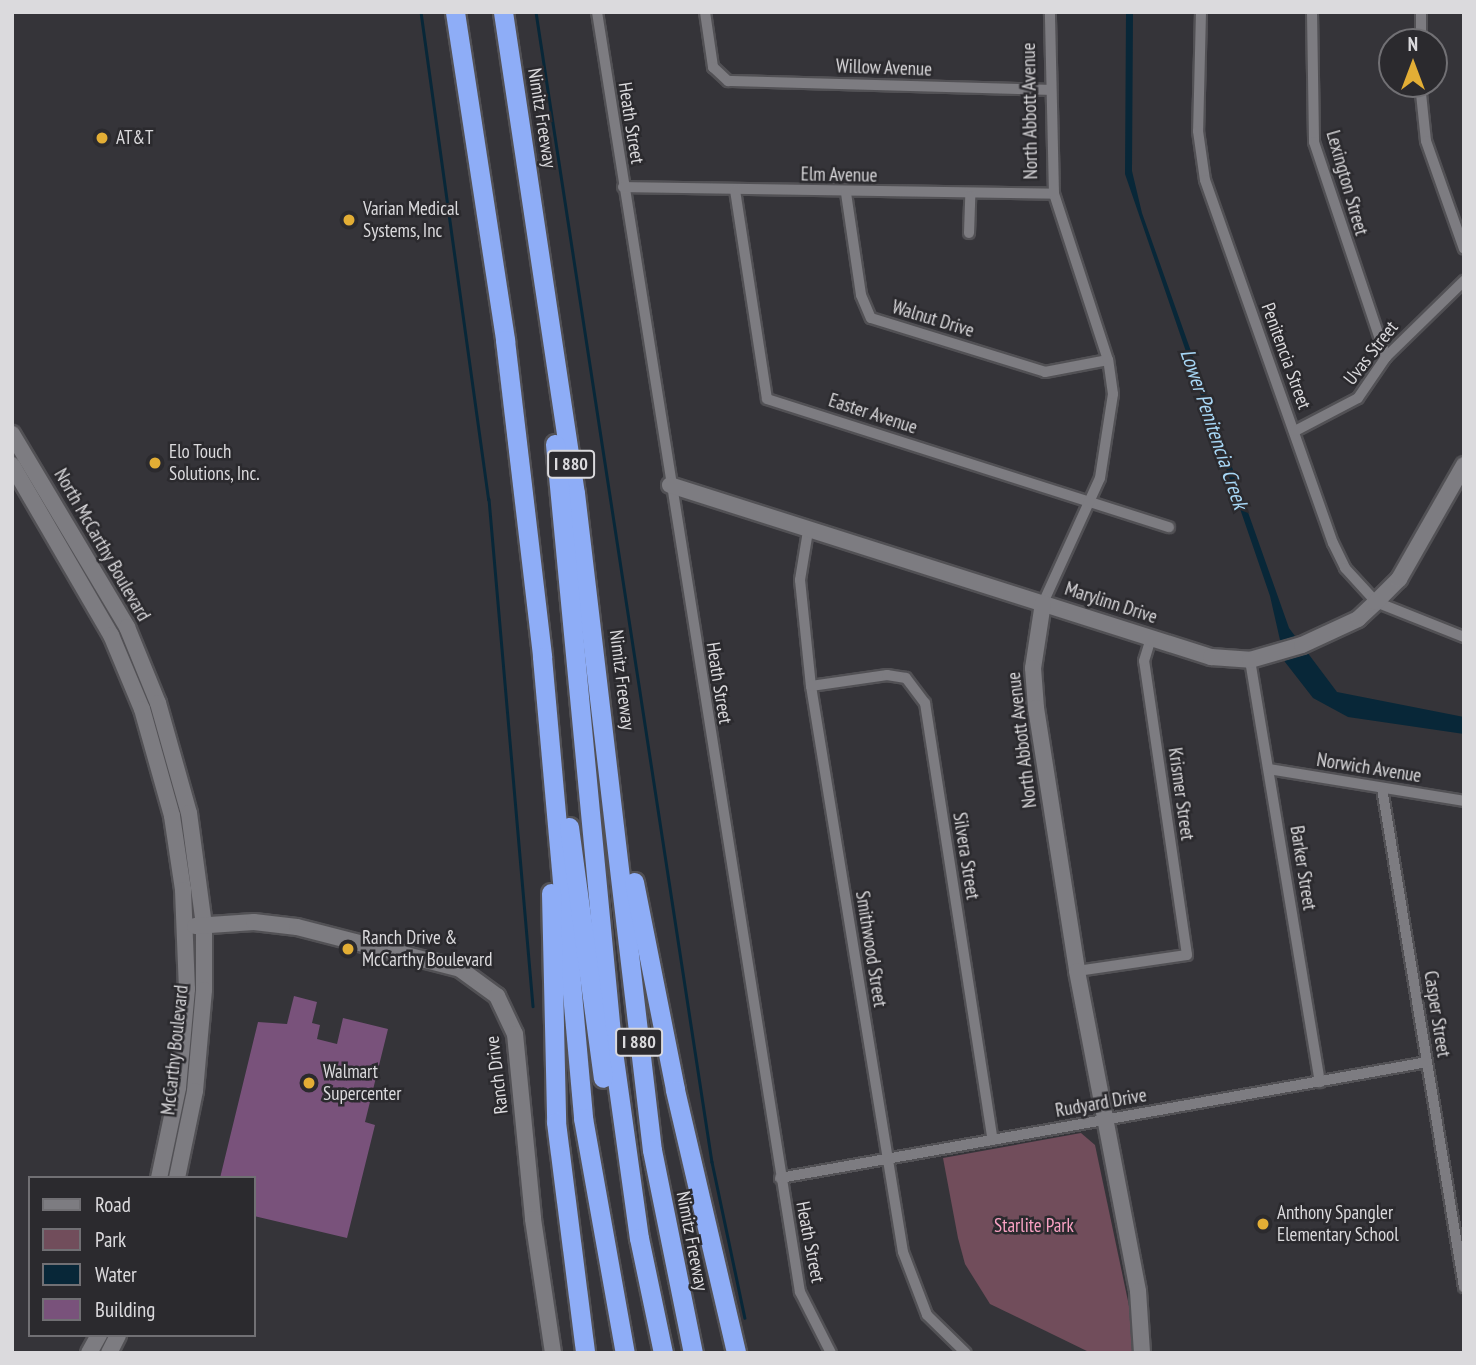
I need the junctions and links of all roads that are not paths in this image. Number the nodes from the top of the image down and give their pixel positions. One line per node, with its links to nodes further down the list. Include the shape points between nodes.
1 (455, 12): 19 (highway, I 880)
2 (503, 12): 15 (highway, Nimitz Freeway / I 880)
3 (597, 12): 10 (street, Heath Street)
4 (705, 12): 8 (street, Willow Avenue, via 718,77)
5 (1050, 12): 8 (street, North Abbott Avenue)
6 (1201, 12): 22 (street, Penitencia Street, via 1201,162)
7 (1312, 12): 20 (street, Lexington Street, via 1314,142)
8 (1049, 90): 13 (street, North Abbott Avenue)
9 (1421, 98): 17 (street, via 1426,141)
10 (623, 187): 11 (street, Elm Avenue); 26 (street, Heath Street)
11 (734, 190): 12 (street, Elm Avenue); 27 (street, Easter Avenue, via 767,399)
12 (846, 193): 14 (street, Elm Avenue); 21 (street, Walnut Drive, via 861,295 871,318 1045,372)
13 (1054, 194): 14 (street, Elm Avenue); 21 (street, North Abbott Avenue)
14 (970, 196): 16 (street)
15 (533, 201): 36 (highway, Nimitz Freeway / I 880); 62 (highway, via 612,1044 632,1201)
16 (969, 233)
17 (1464, 249)
18 (1464, 281): 20 (street, Uvas Street)
19 (505, 340): 39 (highway, I 880); 61 (highway, via 519,407 617,1179)
20 (1386, 357): 22 (street, Uvas Street, via 1345,409)
21 (1108, 360): 27 (street, North Abbott Avenue, via 1112,424)
22 (1295, 431): 31 (street, Penitencia Street, via 1339,555)
23 (12, 434): 41 (street, North McCarthy Boulevard, via 107,588 151,683 189,813)
24 (12, 465): 42 (street, North McCarthy Boulevard, via 92,596 142,709 172,816)
25 (1464, 465): 31 (street, Marylinn Drive, via 1399,579)
26 (670, 485): 29 (street, Marylinn Drive); 51 (street, Heath Street)
27 (1091, 502): 28 (street, Easter Avenue); 30 (street, North Abbott Avenue)
28 (1169, 527)
29 (808, 531): 30 (street, Marylinn Drive); 35 (street, Smithwood Street, via 800,580)
30 (1044, 603): 33 (street, Marylinn Drive); 43 (street, North Abbott Avenue, via 1034,691)
31 (1376, 603): 32 (street); 34 (street, Marylinn Drive, via 1358,619 1302,645)
32 (1464, 637)
33 (1151, 638): 34 (street, Marylinn Drive, via 1211,657); 43 (street, Krismer Street, via 1144,661 1187,955)
34 (1250, 660): 37 (street, Barker Street)
35 (811, 686): 47 (street, Silvera Street, via 887,675 905,678 925,703); 48 (street, Smithwood Street)
36 (606, 728): 55 (highway, Nimitz Freeway / I 880, via 652,1150); 63 (highway, via 660,1022)
37 (1269, 769): 38 (street, Norwich Avenue); 45 (street, Barker Street)
38 (1382, 788): 40 (street, Norwich Avenue); 44 (street, Casper Street)
39 (554, 797): 59 (highway, via 552,1069 569,1250); 60 (highway, I 880, via 583,1118 605,1264)
40 (1464, 801)
41 (204, 926): 42 (street, Ranch Drive); 50 (street, McCarthy Boulevard, via 199,1057); 58 (street, Ranch Drive, via 297,927 460,969 497,996 515,1034 533,1219)
42 (186, 927): 49 (street, McCarthy Boulevard, via 182,1055)
43 (1077, 971): 46 (street, North Abbott Avenue)
44 (1427, 1062): 45 (street, Rudyard Drive); 52 (street, Casper Street)
45 (1320, 1082): 46 (street, Rudyard Drive)
46 (1104, 1120): 47 (street, Rudyard Drive); 66 (street, North Abbott Avenue, via 1138,1292)
47 (993, 1140): 48 (street, Rudyard Drive)
48 (887, 1159): 51 (street, Rudyard Drive); 65 (street, Smithwood Street, via 903,1252 926,1315)
49 (159, 1176)
50 (177, 1176)
51 (780, 1178): 64 (street, Heath Street, via 800,1292)
52 (1464, 1287)
53 (98, 1337): 56 (street)
54 (117, 1337): 57 (street)
55 (692, 1350)
56 (89, 1353)
57 (108, 1353)
58 (553, 1353)
59 (585, 1353)
60 (625, 1353)
61 (652, 1353)
62 (663, 1353)
63 (736, 1353)
64 (831, 1353)
65 (966, 1353)
66 (1142, 1353)

